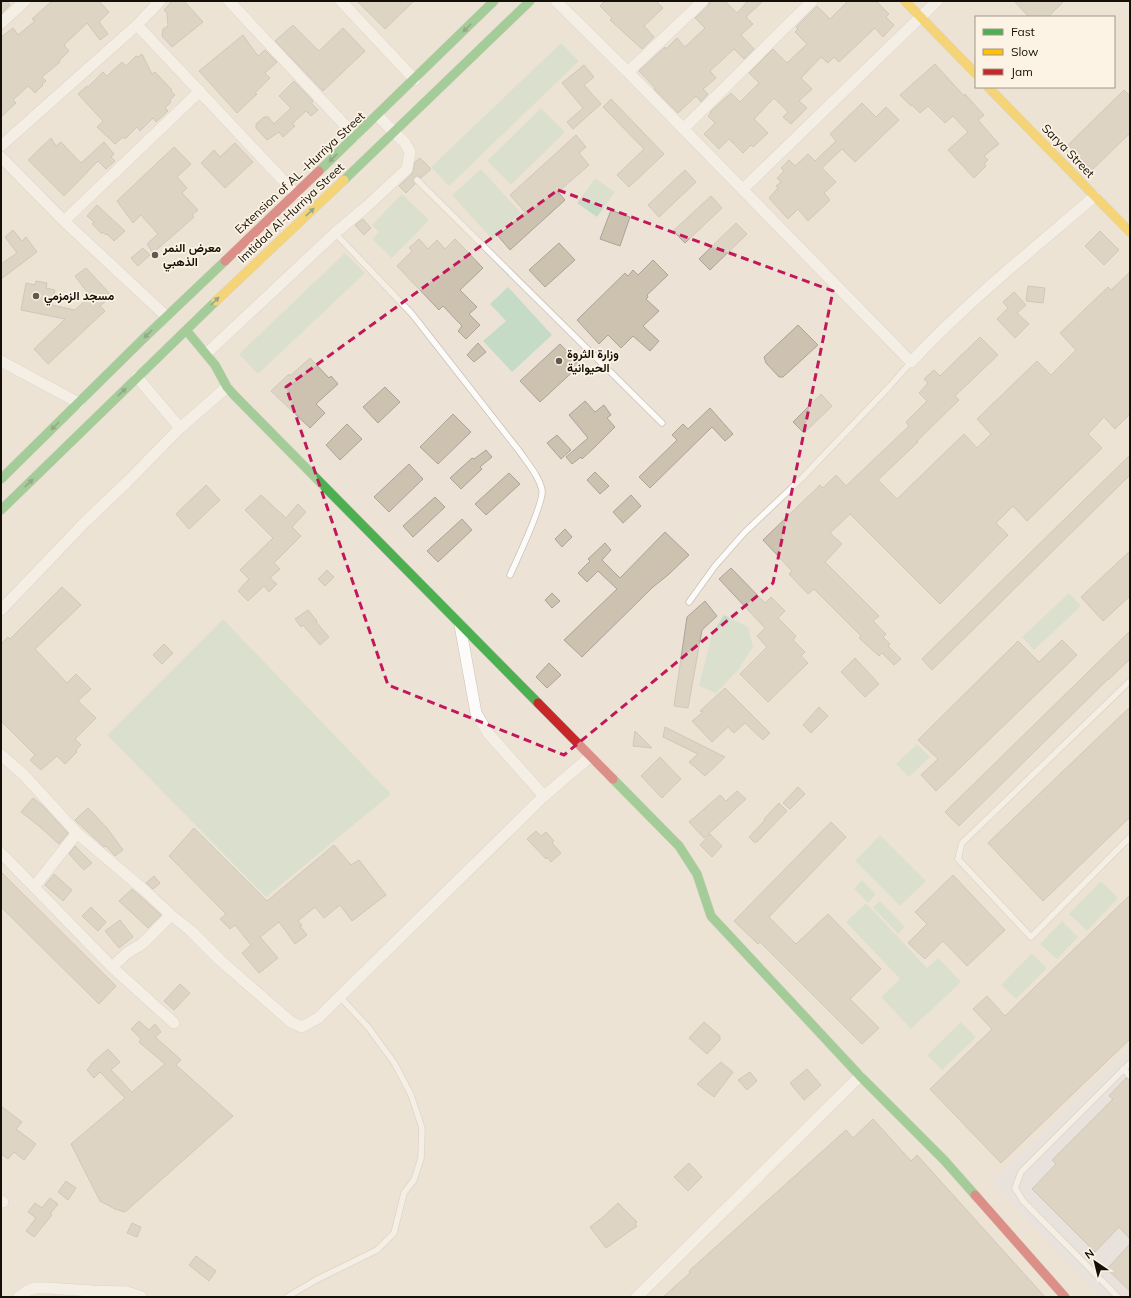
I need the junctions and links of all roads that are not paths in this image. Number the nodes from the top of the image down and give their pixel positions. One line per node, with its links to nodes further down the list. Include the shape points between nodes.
1 (25, 1): 13 (street)
2 (160, 1): 14 (street)
3 (229, 1): 23 (street)
4 (341, 1): 17 (street)
5 (494, 1): 17 (street, Extension of AL -Hurriya Street, one-way to 17)
6 (530, 1): 22 (street, Imtidad Al-Hurriya Street)
7 (556, 1): 15 (street)
8 (703, 1): 15 (street)
9 (812, 1): 21 (street)
10 (905, 1): 12 (street)
11 (937, 1): 12 (street)
12 (920, 17): 16 (street); 27 (street)
13 (1, 23)
14 (137, 25): 19 (street); 24 (street)
15 (628, 72): 21 (street)
16 (975, 73)
17 (415, 80): 20 (street, Extension of AL -Hurriya Street)
18 (989, 88): 29 (street, Sarya Street)
19 (200, 91): 28 (street); 30 (street)
20 (378, 116): 22 (street); 23 (street, Extension of AL -Hurriya Street)
21 (683, 129): 27 (street)
22 (395, 132): 32 (street, via 406,143 410,152 407,169); 34 (street, Imtidad Al-Hurriya Street, one-way to 22)
23 (355, 136): 28 (street, Extension of AL -Hurriya Street, one-way to 28)
24 (1, 146)
25 (1, 157): 30 (street)
26 (417, 180): 41 (lane)
27 (743, 189): 37 (street)
28 (296, 194): 33 (street, Extension of AL -Hurriya Street)
29 (1095, 196): 31 (street, Sarya Street); 37 (street, via 976,298)
30 (64, 221): 33 (street)
31 (1130, 232)
32 (335, 233): 35 (street); 45 (lane, via 412,314 536,476 542,491 539,507)
33 (166, 316): 40 (street, Extension of AL -Hurriya Street, one-way to 40)
34 (186, 330): 35 (street); 38 (street, Imtidad Al-Hurriya Street)
35 (207, 353): 39 (street)
36 (1, 361): 40 (street)
37 (911, 362): 46 (lane, via 808,472 744,532)
38 (138, 377): 42 (street); 44 (street, Imtidad Al-Hurriya Street, one-way to 38)
39 (227, 388): 42 (street); 48 (street)
40 (78, 403): 43 (street, Extension of AL -Hurriya Street, one-way to 43)
41 (662, 423)
42 (180, 428): 47 (street)
43 (1, 479)
44 (1, 510)
45 (510, 575)
46 (689, 602)
47 (3, 604)
48 (460, 625): 51 (street); 52 (street, via 476,713 488,733)
49 (1130, 681): 54 (lane, via 962,843 958,859 1031,937)
50 (1, 755): 53 (street, via 24,775)
51 (590, 756): 52 (street); 63 (street, via 679,846 697,874 711,916)
52 (544, 796): 59 (street)
53 (77, 833): 56 (street); 57 (street)
54 (1130, 837)
55 (1, 854): 56 (street)
56 (34, 887): 58 (street)
57 (171, 915): 58 (street, via 142,944); 59 (street, via 291,1022 302,1027 318,1018)
58 (112, 967): 60 (street)
59 (340, 997): 67 (lane, via 368,1027 395,1064 411,1095 422,1128 421,1158 414,1180 404,1193 394,1233 377,1250)
60 (174, 1023)
61 (1130, 1063): 62 (lane)
62 (1123, 1069): 64 (lane); 70 (lane, via 1021,1172 1015,1188 1023,1201)
63 (860, 1076): 68 (street); 69 (street, via 944,1160)
64 (1130, 1076)
65 (19, 1297): 66 (street, via 35,1288 47,1288 127,1292)
66 (141, 1297)
67 (287, 1297)
68 (637, 1297)
69 (1065, 1297)
70 (1118, 1297)

